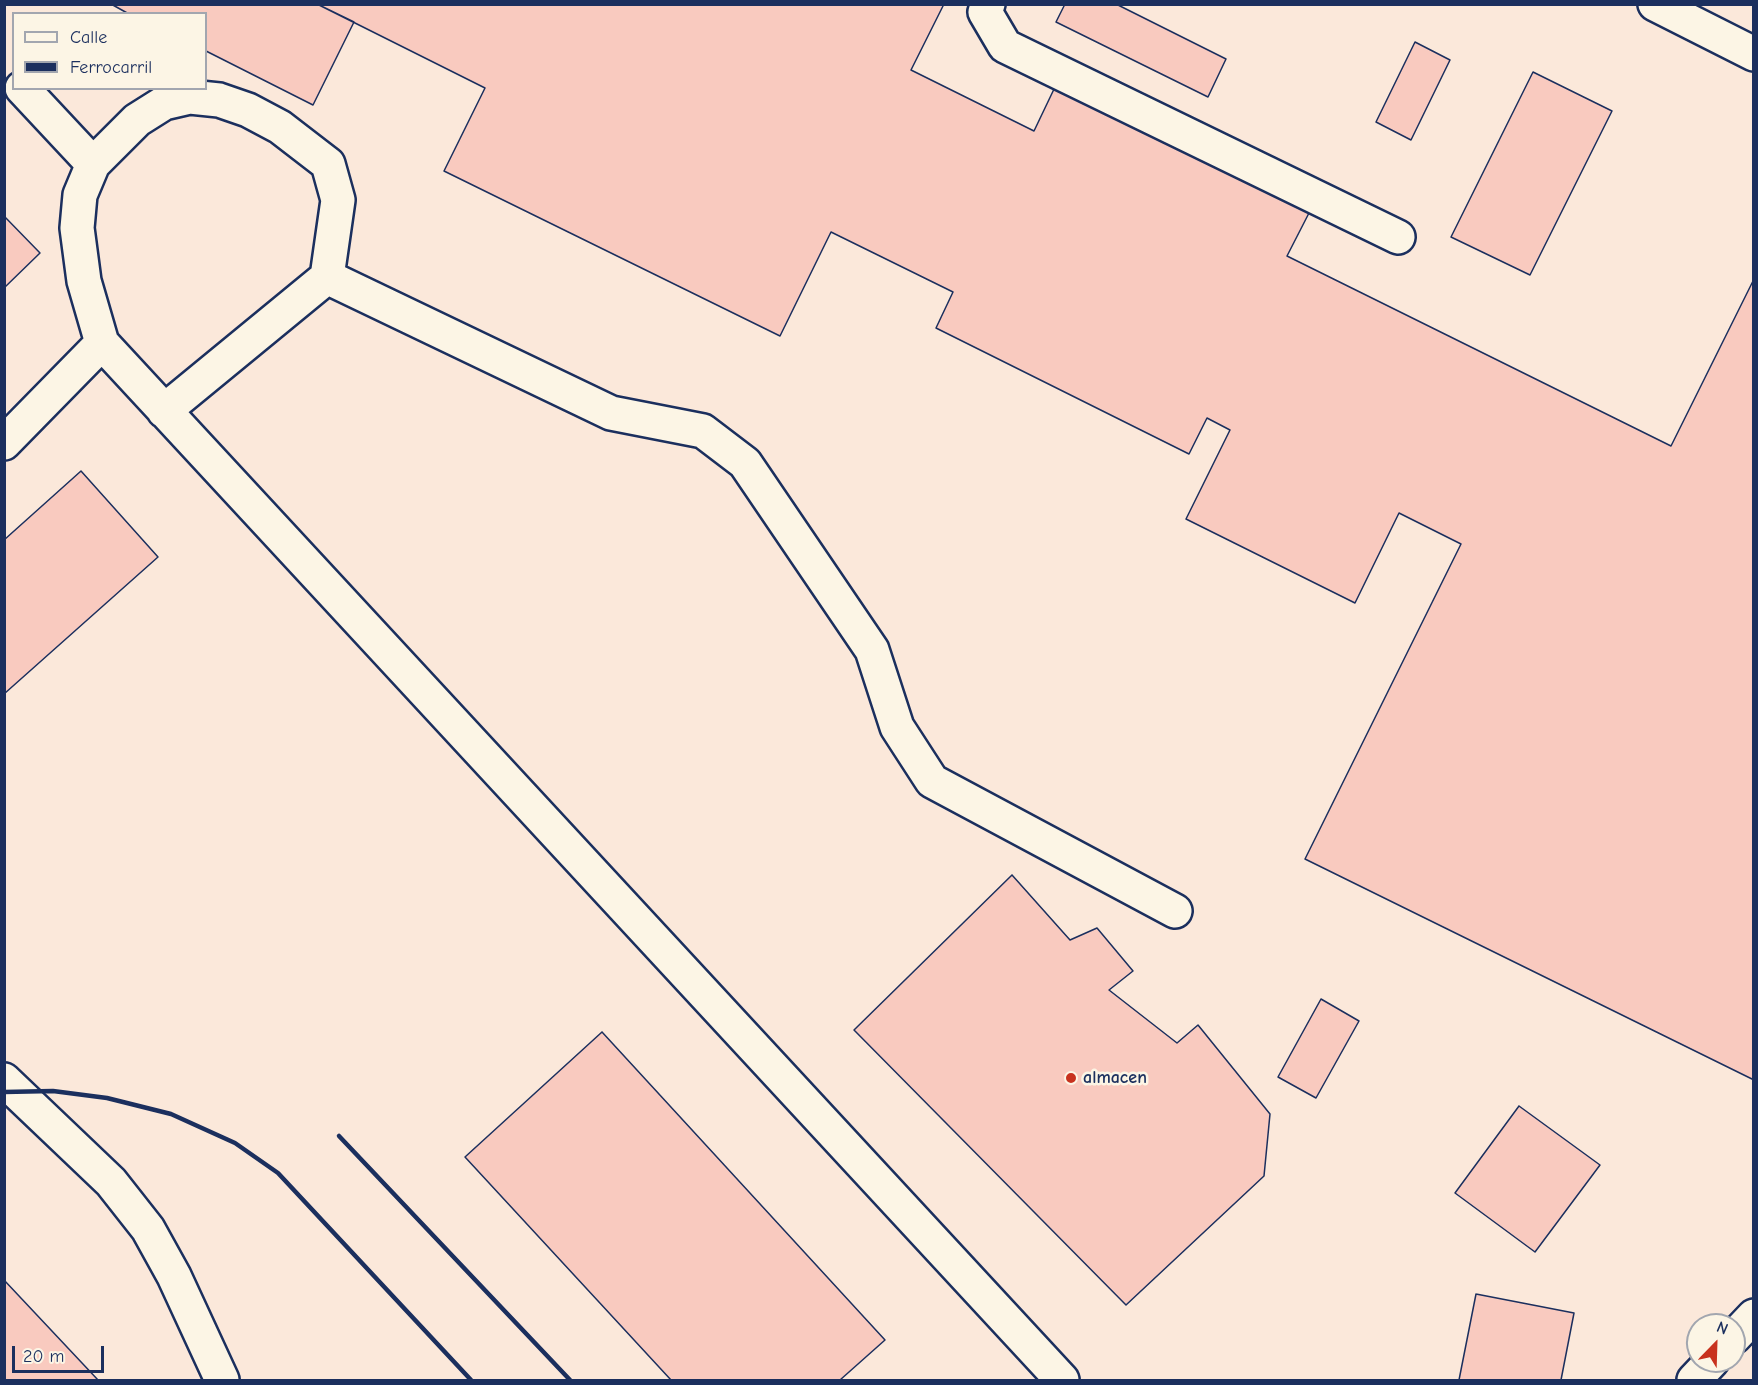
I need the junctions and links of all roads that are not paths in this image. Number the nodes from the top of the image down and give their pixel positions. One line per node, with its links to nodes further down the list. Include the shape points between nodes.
1 (988, 4): 6 (lane, via 985,12 1005,46)
2 (1664, 6): 3 (lane)
3 (1754, 54)
4 (24, 90): 5 (lane)
5 (93, 164): 7 (lane, via 137,120 164,103 190,97 219,100 248,110 280,127 328,164 338,200); 8 (lane, via 80,195 77,228 84,281)
6 (1398, 237)
7 (327, 277): 9 (lane); 11 (lane, via 611,413 703,431 745,463 872,650 897,727 932,781)
8 (102, 343): 9 (lane); 10 (lane)
9 (164, 411): 14 (lane)
10 (4, 443)
11 (1175, 911)
12 (4, 1080): 13 (lane, via 111,1182 148,1229)
13 (222, 1380)
14 (1062, 1380)

